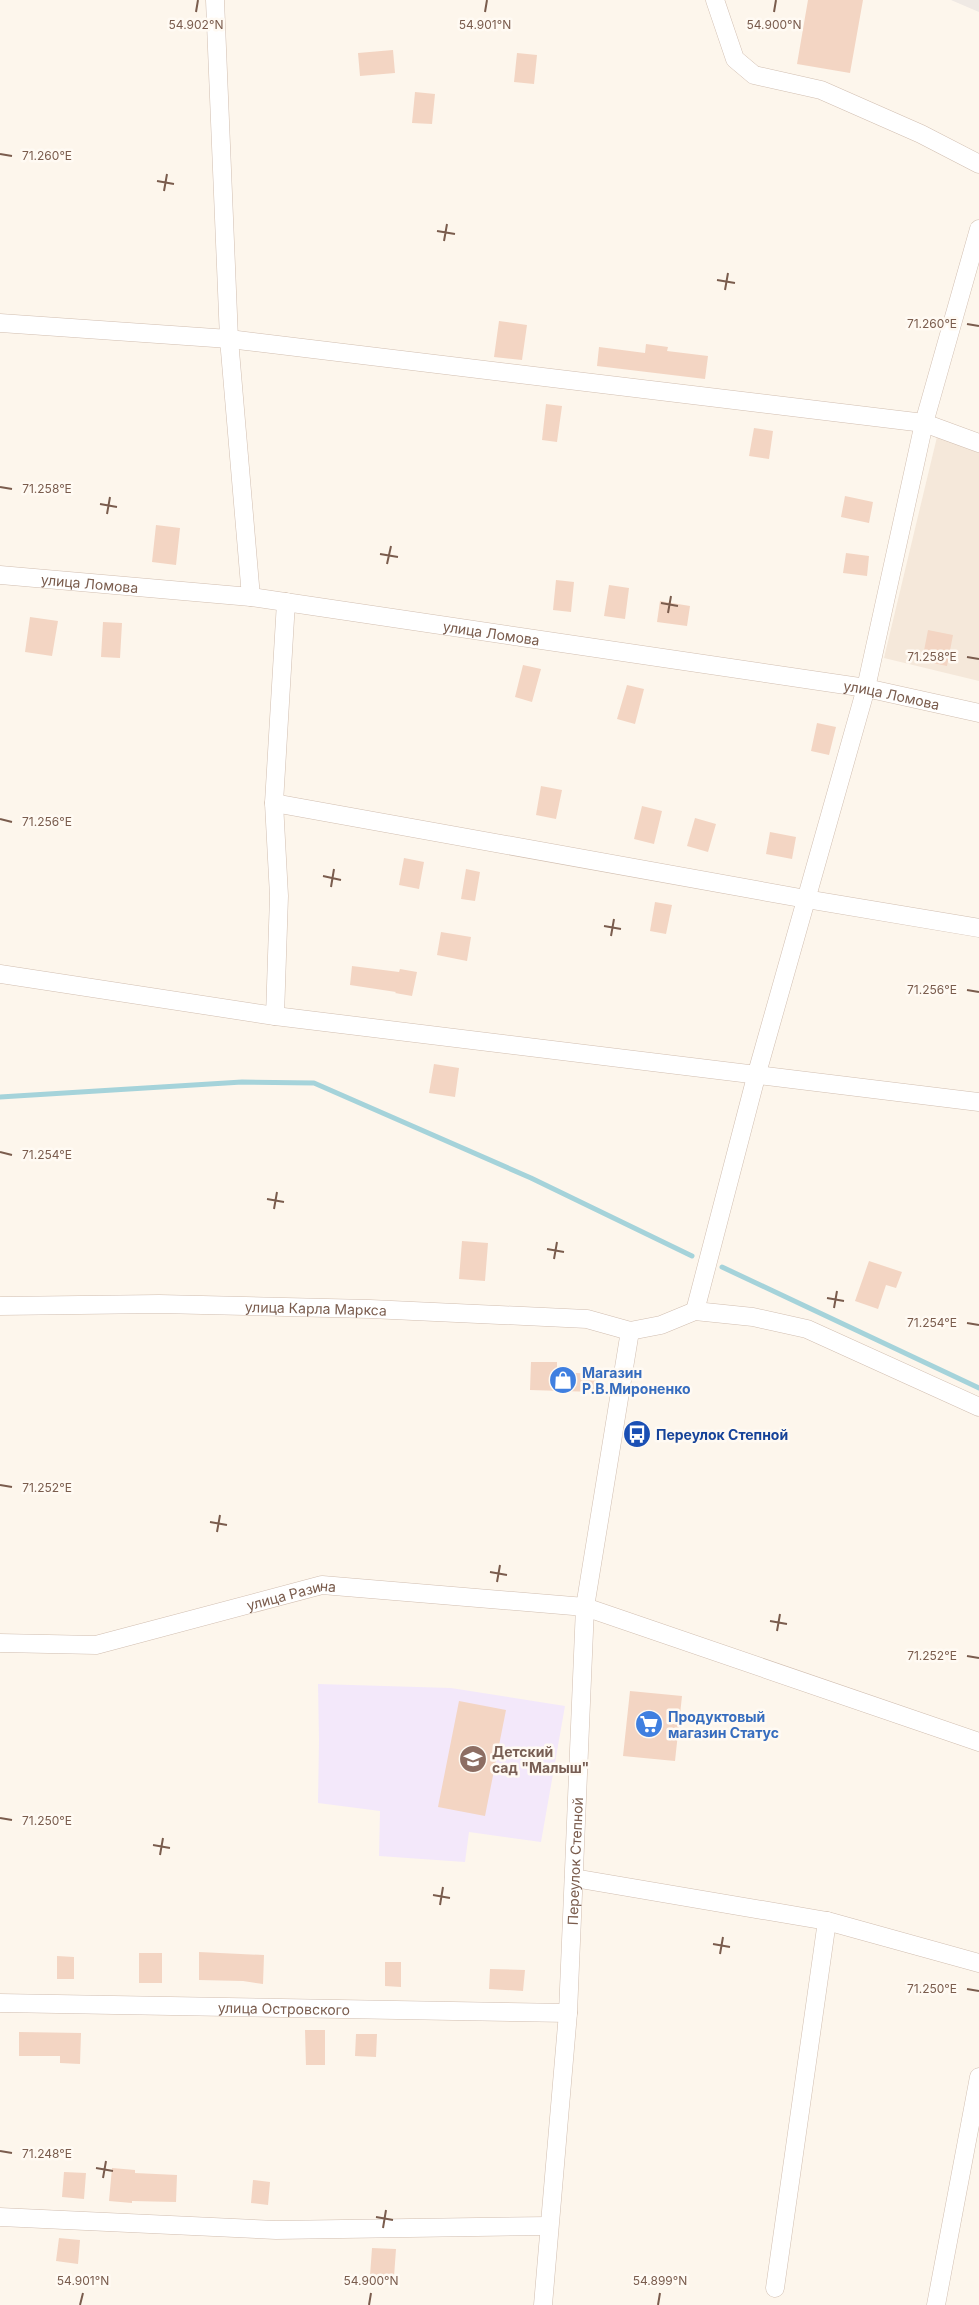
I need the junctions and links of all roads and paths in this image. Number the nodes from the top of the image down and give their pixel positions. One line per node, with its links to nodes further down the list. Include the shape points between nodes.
1 (215, 0): 6 (street)
2 (715, 0): 3 (street, via 735,59 754,75 821,90 921,134)
3 (979, 164)
4 (979, 229): 7 (street)
5 (0, 323): 6 (street)
6 (229, 339): 7 (street); 10 (street)
7 (924, 423): 8 (street); 12 (street)
8 (979, 443)
9 (0, 575): 10 (street, улица Ломова)
10 (251, 597): 11 (street, улица Ломова)
11 (286, 602): 12 (street, улица Ломова); 14 (street)
12 (866, 688): 13 (street, улица Ломова); 15 (street)
13 (979, 712)
14 (274, 803): 15 (street); 18 (street, via 279,896)
15 (806, 899): 16 (street); 19 (street)
16 (979, 928)
17 (0, 974): 18 (street)
18 (275, 1016): 19 (street)
19 (757, 1073): 20 (street); 22 (street)
20 (979, 1102)
21 (0, 1306): 23 (street, улица Карла Маркса, via 159,1304 370,1309 587,1319)
22 (695, 1311): 23 (street, via 661,1325); 24 (street, via 753,1317 807,1328)
23 (630, 1331): 25 (street, Переулок Степной)
24 (979, 1408)
25 (585, 1607): 26 (street, улица Разина, via 322,1585 96,1645); 27 (street, улица Разина); 28 (street, Переулок Степной)
26 (0, 1643)
27 (979, 1742)
28 (574, 1878): 29 (street); 32 (street, Переулок Степной)
29 (827, 1921): 30 (street); 36 (street)
30 (979, 1963)
31 (0, 2003): 32 (street, улица Островского)
32 (568, 2012): 35 (street, Переулок Степной)
33 (979, 2077): 38 (street)
34 (0, 2217): 35 (street, via 276,2230)
35 (549, 2226): 37 (street, Переулок Степной)
36 (775, 2288)
37 (542, 2305)
38 (936, 2305)

